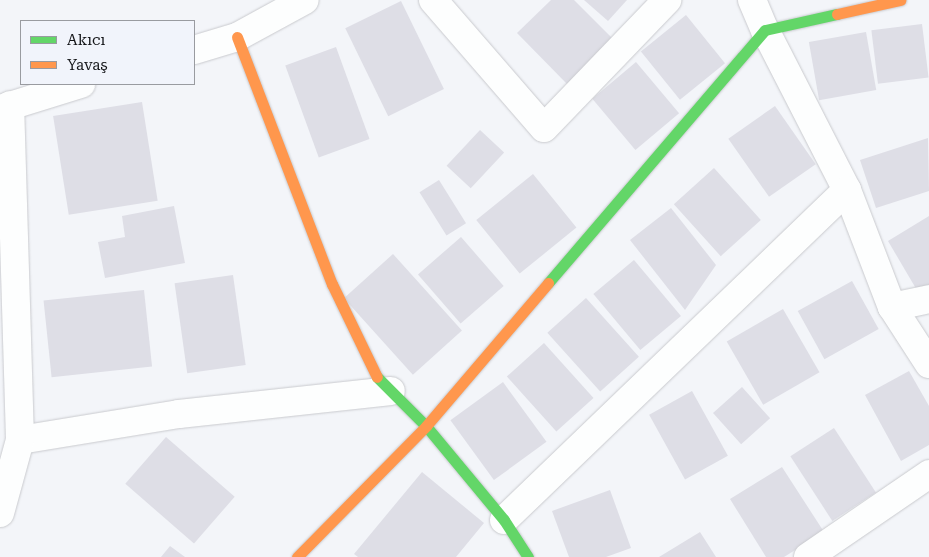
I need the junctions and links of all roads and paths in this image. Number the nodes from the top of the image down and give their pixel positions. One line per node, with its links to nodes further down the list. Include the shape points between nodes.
1 (305, 0): 7 (street)
2 (433, 0): 3 (street, via 544,128)
3 (667, 0)
4 (752, 0): 6 (street)
5 (900, 0): 6 (street)
6 (765, 30): 11 (street); 16 (street)
7 (237, 37): 8 (street); 15 (street, via 332,284 378,379)
8 (195, 50)
9 (78, 85): 10 (street)
10 (5, 107): 17 (street)
11 (847, 190): 13 (street); 20 (street)
12 (929, 299): 13 (street)
13 (892, 307): 14 (street)
14 (929, 364)
15 (391, 391): 16 (street); 17 (street, via 178,414)
16 (426, 426): 20 (street); 21 (street)
17 (20, 440): 19 (street)
18 (929, 474): 23 (street)
19 (0, 513)
20 (504, 520): 22 (street)
21 (297, 557)
22 (528, 557)
23 (808, 557)

